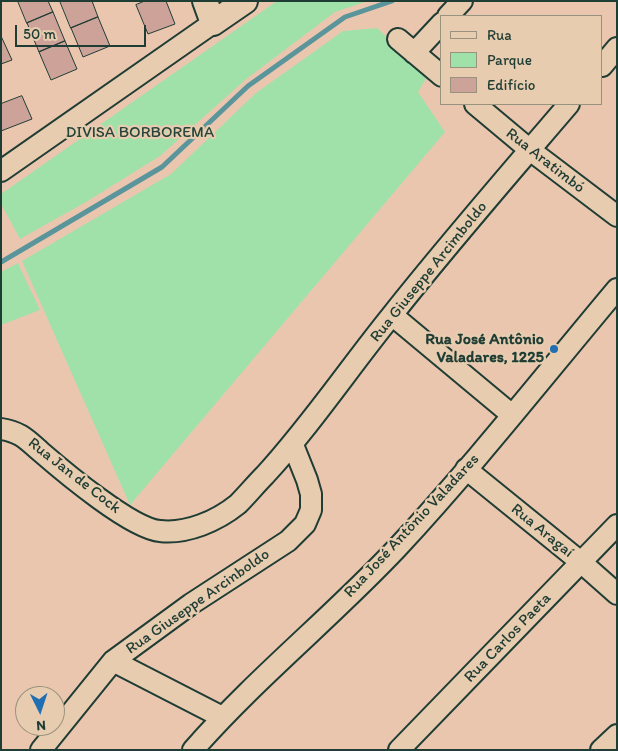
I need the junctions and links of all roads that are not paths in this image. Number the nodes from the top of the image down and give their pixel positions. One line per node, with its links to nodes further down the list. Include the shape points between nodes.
1 (205, 1): 5 (street)
2 (245, 1): 5 (street)
3 (462, 1): 4 (street)
4 (449, 15)
5 (214, 23): 15 (street)
6 (440, 25): 9 (street)
7 (398, 39): 9 (street)
8 (617, 48): 10 (street)
9 (414, 52): 11 (street)
10 (603, 65)
11 (440, 74)
12 (476, 105): 14 (street, Rua Aratimbó)
13 (568, 105): 14 (street, Rua Giuseppe Arcimboldo)
14 (530, 150): 16 (street, Rua Aratimbó); 18 (street, Rua Giuseppe Arcimboldo)
15 (1, 171)
16 (617, 216)
17 (617, 289): 19 (street, Rua José Antônio Valadares)
18 (392, 315): 19 (street); 21 (street, Rua Giuseppe Arcimboldo)
19 (512, 415): 22 (street, Rua José Antônio Valadares)
20 (1, 429): 21 (street, Rua Jan de Cock, via 13,430 26,437 110,506 141,525 158,531 193,528 218,518 238,504)
21 (293, 445): 26 (street, Rua Giuseppe Arcinboldo, via 311,494 311,510 305,524 288,541 191,604)
22 (466, 469): 24 (street, Rua Aragaí); 27 (street, Rua José Antônio Valadares, via 356,590)
23 (617, 525): 24 (street, Rua Carlos Paeta)
24 (582, 563): 25 (street, Rua Aragaí); 31 (street, Rua Carlos Paeta)
25 (617, 594)
26 (113, 661): 27 (street); 29 (street, Rua Giuseppe Arcinboldo)
27 (222, 718): 30 (street, Rua José Antônio Valadares)
28 (617, 735): 32 (street)
29 (41, 750)
30 (193, 750)
31 (398, 750)
32 (601, 750)

